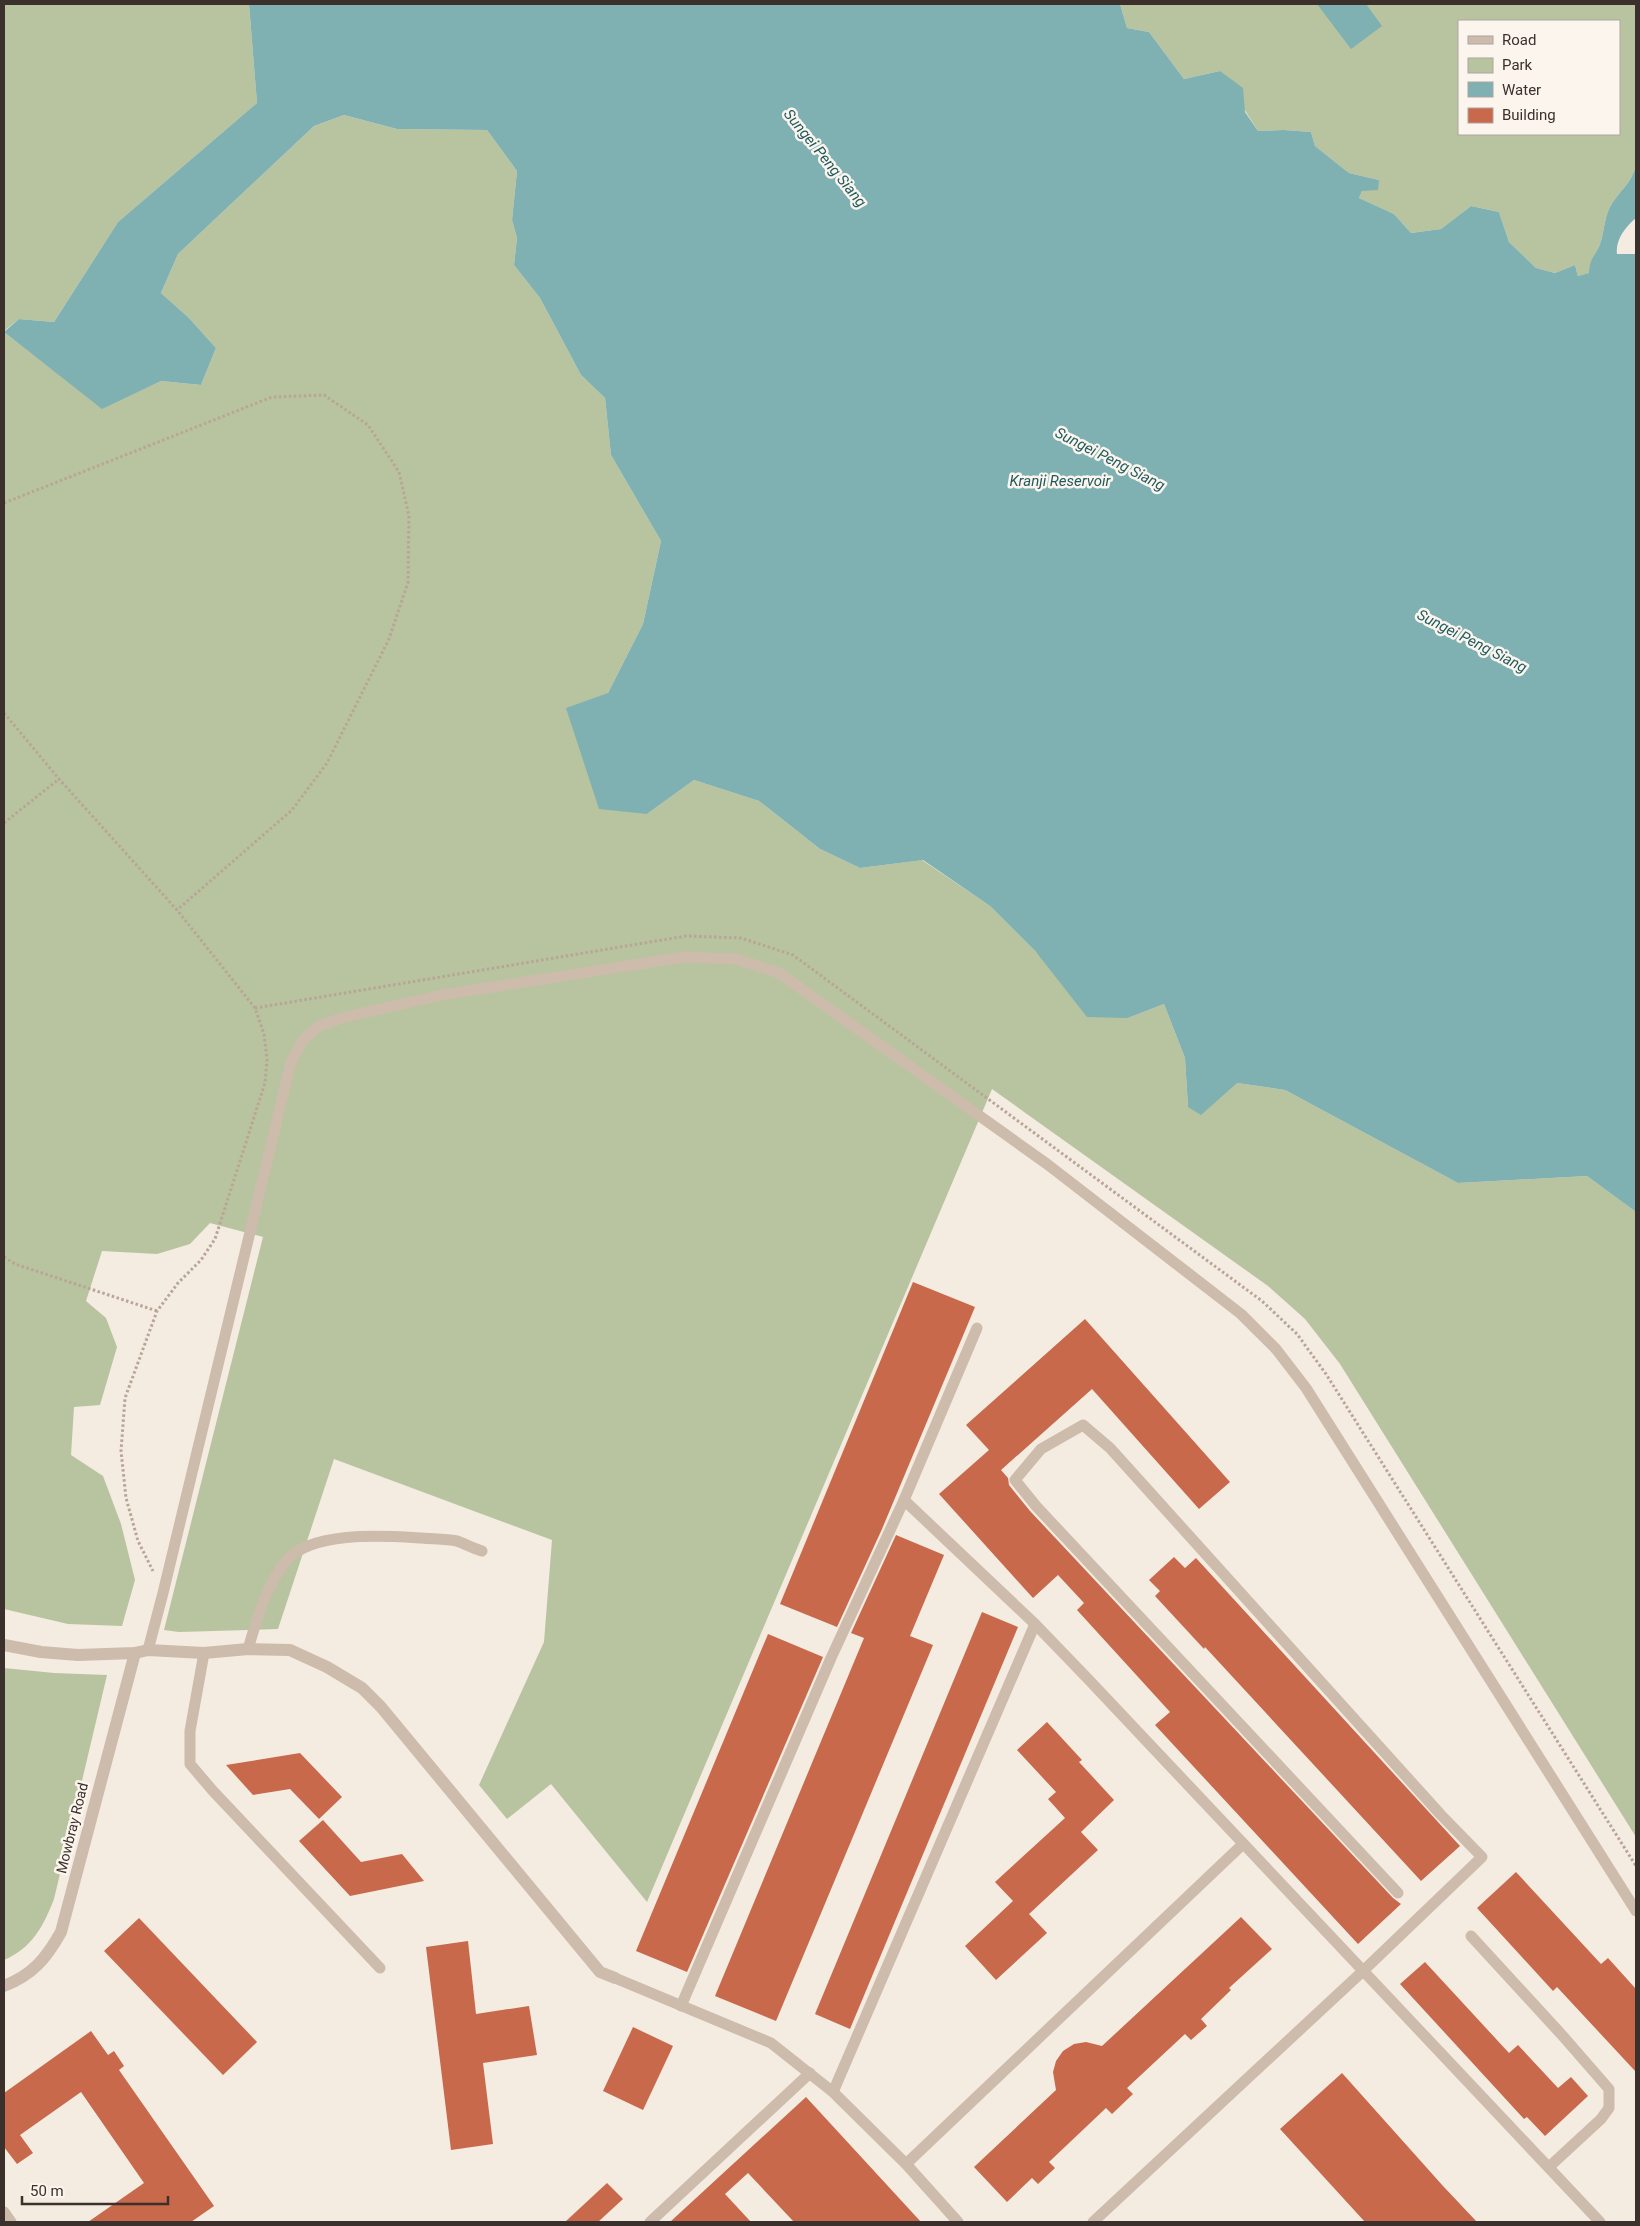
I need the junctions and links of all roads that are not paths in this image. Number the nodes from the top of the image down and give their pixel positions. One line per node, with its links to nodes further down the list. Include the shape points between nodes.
1 (977, 1328): 2 (lane)
2 (904, 1500): 4 (lane); 18 (lane, via 831,1658)
3 (482, 1551): 6 (lane, via 456,1541 383,1536 321,1542 288,1560 276,1577)
4 (1035, 1624): 10 (lane); 20 (lane)
5 (4, 1645): 8 (street, via 78,1656)
6 (248, 1649): 9 (street); 16 (street, via 290,1650 362,1688 600,1972)
7 (148, 1650): 8 (street); 9 (street); 12 (lane, via 291,1062 303,1040 318,1026 345,1017 442,995 684,957 736,959 779,973 1047,1164 1241,1314 1276,1349 1306,1388)
8 (135, 1653): 17 (street, Mowbray Road, via 61,1932 38,1965 25,1977)
9 (204, 1653): 14 (lane, via 190,1731 190,1764)
10 (1243, 1844): 15 (lane); 21 (lane)
11 (1398, 1893): 15 (lane, via 1015,1480 1041,1449 1083,1425 1110,1448 1482,1857)
12 (1636, 1911)
13 (1471, 1936): 22 (lane, via 1609,2089 1609,2108 1601,2119)
14 (380, 1968)
15 (1363, 1971): 22 (lane); 27 (lane)
16 (615, 1978): 18 (lane)
17 (4, 1986)
18 (681, 2006): 19 (lane, via 771,2043)
19 (810, 2073): 20 (lane); 25 (lane)
20 (833, 2092): 21 (lane)
21 (906, 2164): 26 (lane)
22 (1549, 2167): 28 (lane)
23 (4, 2212): 24 (lane)
24 (11, 2222)
25 (650, 2222)
26 (958, 2222)
27 (1093, 2222)
28 (1600, 2222)

